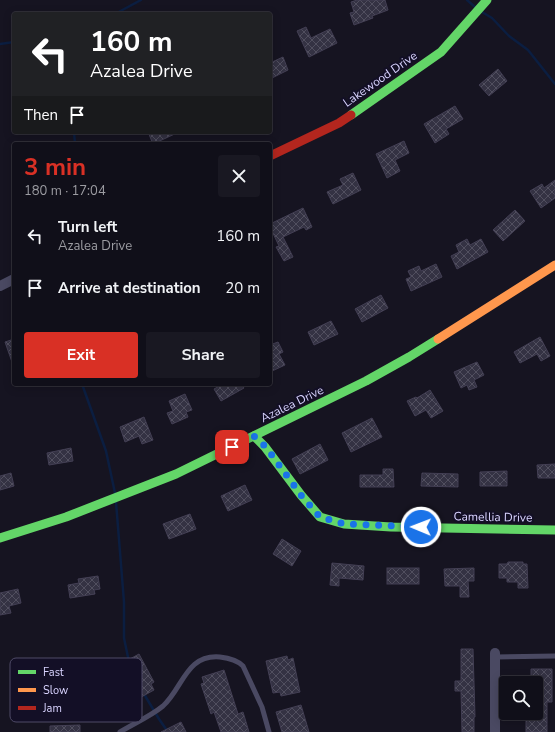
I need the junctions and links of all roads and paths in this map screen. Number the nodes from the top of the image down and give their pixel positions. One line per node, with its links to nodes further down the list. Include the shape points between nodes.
1 (488, 0): 2 (street, Lakewood Drive, via 441,52 339,123)
2 (272, 155)
3 (555, 265): 6 (street, Azalea Drive, via 409,357)
4 (12, 280): 5 (street)
5 (0, 286)
6 (254, 436): 7 (street, Camellia Drive, via 266,447 320,517 344,524 391,527); 8 (street, Azalea Drive, via 176,474 66,517)
7 (555, 530)
8 (0, 538)
9 (495, 655): 10 (lane); 15 (street)
10 (555, 656)
11 (142, 719): 14 (lane, via 162,707 191,667 199,660 211,656 231,659 243,666 262,708)
12 (137, 722): 13 (lane)
13 (120, 732)
14 (269, 732)
15 (495, 732)

